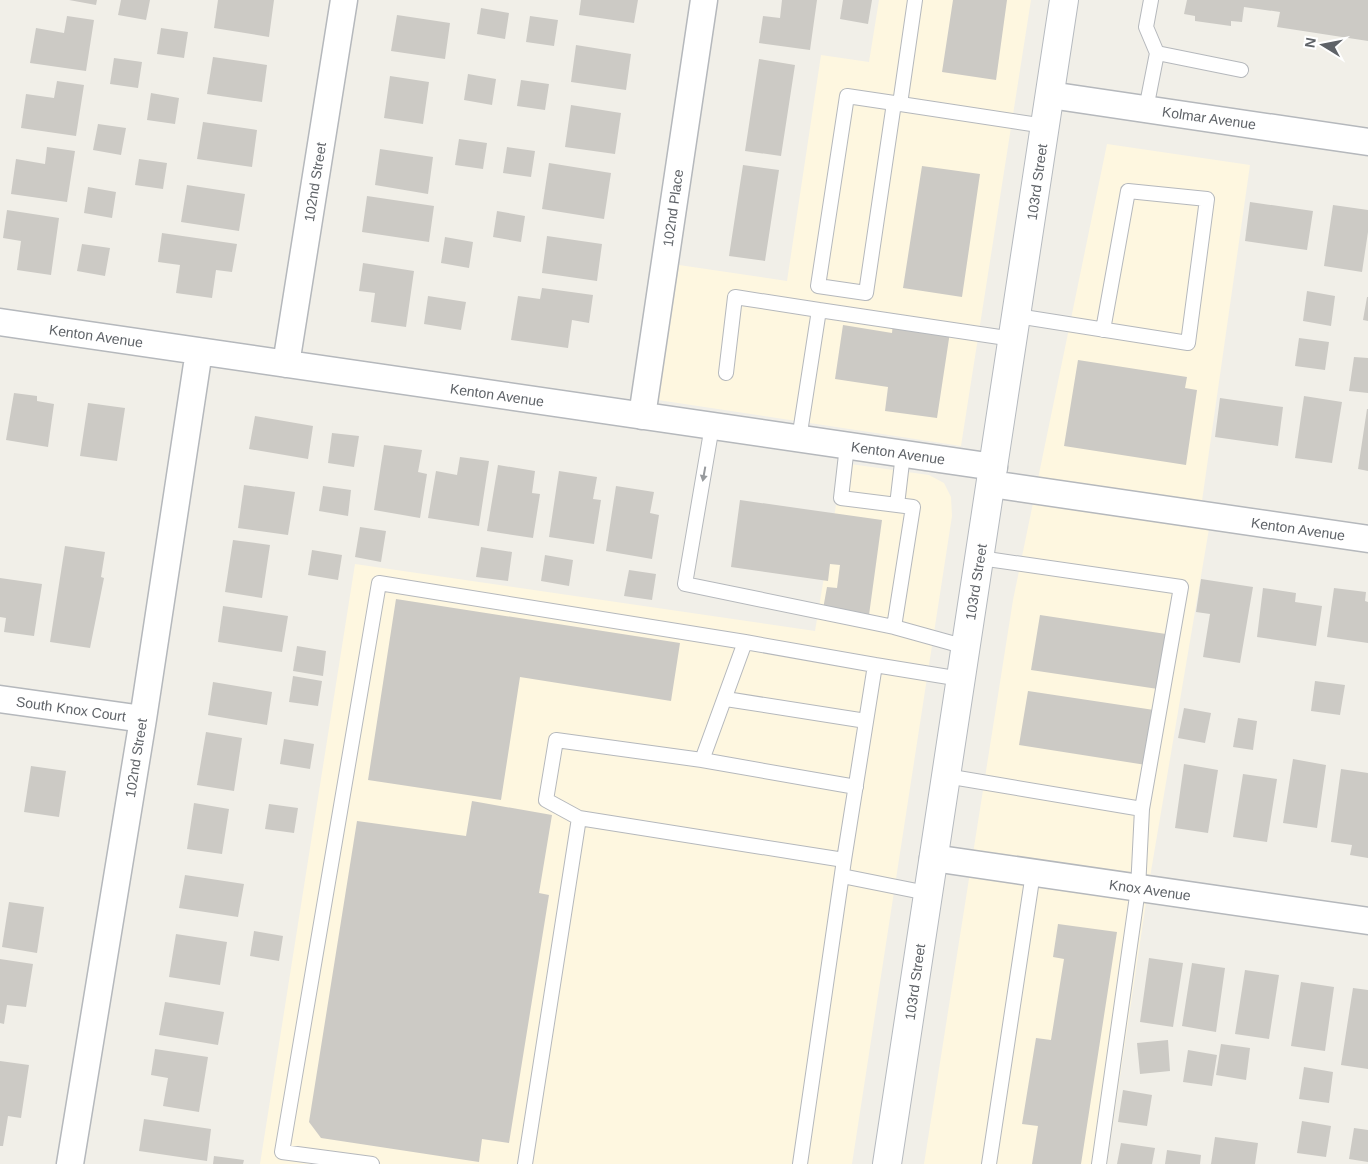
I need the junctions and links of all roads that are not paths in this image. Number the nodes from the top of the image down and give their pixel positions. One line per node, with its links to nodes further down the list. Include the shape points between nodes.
1 (344, 0): 18 (street, 102nd Street)
2 (704, 0): 20 (street, 102nd Place)
3 (915, 0): 9 (lane)
4 (1064, 0): 8 (main road, 103rd Street)
5 (1150, 0): 6 (lane, via 1146,27)
6 (1157, 53): 7 (lane); 10 (lane)
7 (1241, 70)
8 (1050, 95): 10 (street, Kolmar Avenue); 11 (main road, 103rd Street)
9 (897, 104): 9 (lane, via 866,293 818,286 847,96); 11 (lane)
10 (1146, 109): 12 (street, Kolmar Avenue)
11 (1045, 126): 15 (main road, 103rd Street)
12 (1368, 142)
13 (819, 310): 15 (lane); 19 (lane, via 735,297); 22 (lane)
14 (0, 322): 17 (street, Kenton Avenue)
15 (1015, 327): 16 (lane); 25 (main road, 103rd Street)
16 (1103, 330): 16 (lane, via 1128,191 1207,199 1188,343)
17 (200, 351): 18 (street, Kenton Avenue); 36 (street, 102nd Street)
18 (286, 364): 20 (street, Kenton Avenue)
19 (726, 373)
20 (642, 416): 21 (street, Kenton Avenue)
21 (712, 426): 22 (street, Kenton Avenue); 29 (lane, one-way to 29, via 686,584)
22 (798, 439): 23 (street, Kenton Avenue)
23 (847, 446): 24 (street, Kenton Avenue); 26 (lane, via 841,498)
24 (903, 454): 25 (street, Kenton Avenue); 26 (lane)
25 (993, 476): 27 (street, Kenton Avenue); 28 (main road, 103rd Street)
26 (897, 505): 29 (lane, via 913,507)
27 (1368, 539)
28 (980, 558): 31 (main road, 103rd Street); 41 (lane, via 1181,588)
29 (894, 627): 31 (lane)
30 (745, 642): 32 (lane); 35 (lane); 51 (lane, via 379,583 282,1152)
31 (966, 647): 33 (main road, 103rd Street)
32 (875, 665): 33 (lane); 37 (lane)
33 (961, 678): 39 (main road, 103rd Street)
34 (0, 699): 36 (street, South Knox Court)
35 (726, 699): 37 (lane); 38 (lane)
36 (143, 719): 50 (street, 102nd Street)
37 (866, 722): 40 (lane)
38 (702, 760): 40 (lane); 42 (lane, via 556,740 546,800)
39 (946, 776): 41 (lane); 43 (main road, 103rd Street)
40 (856, 787): 44 (lane)
41 (1142, 809): 47 (lane)
42 (579, 818): 44 (lane); 52 (lane)
43 (933, 858): 45 (street, Knox Avenue); 48 (main road, 103rd Street)
44 (844, 860): 46 (lane)
45 (1033, 873): 47 (street, Knox Avenue); 55 (lane)
46 (842, 876): 48 (lane); 53 (lane)
47 (1138, 889): 49 (street, Knox Avenue); 56 (lane)
48 (928, 893): 54 (main road, 103rd Street)
49 (1368, 921)
50 (70, 1164)
51 (372, 1164)
52 (525, 1164)
53 (800, 1164)
54 (887, 1164)
55 (989, 1164)
56 (1099, 1164)

